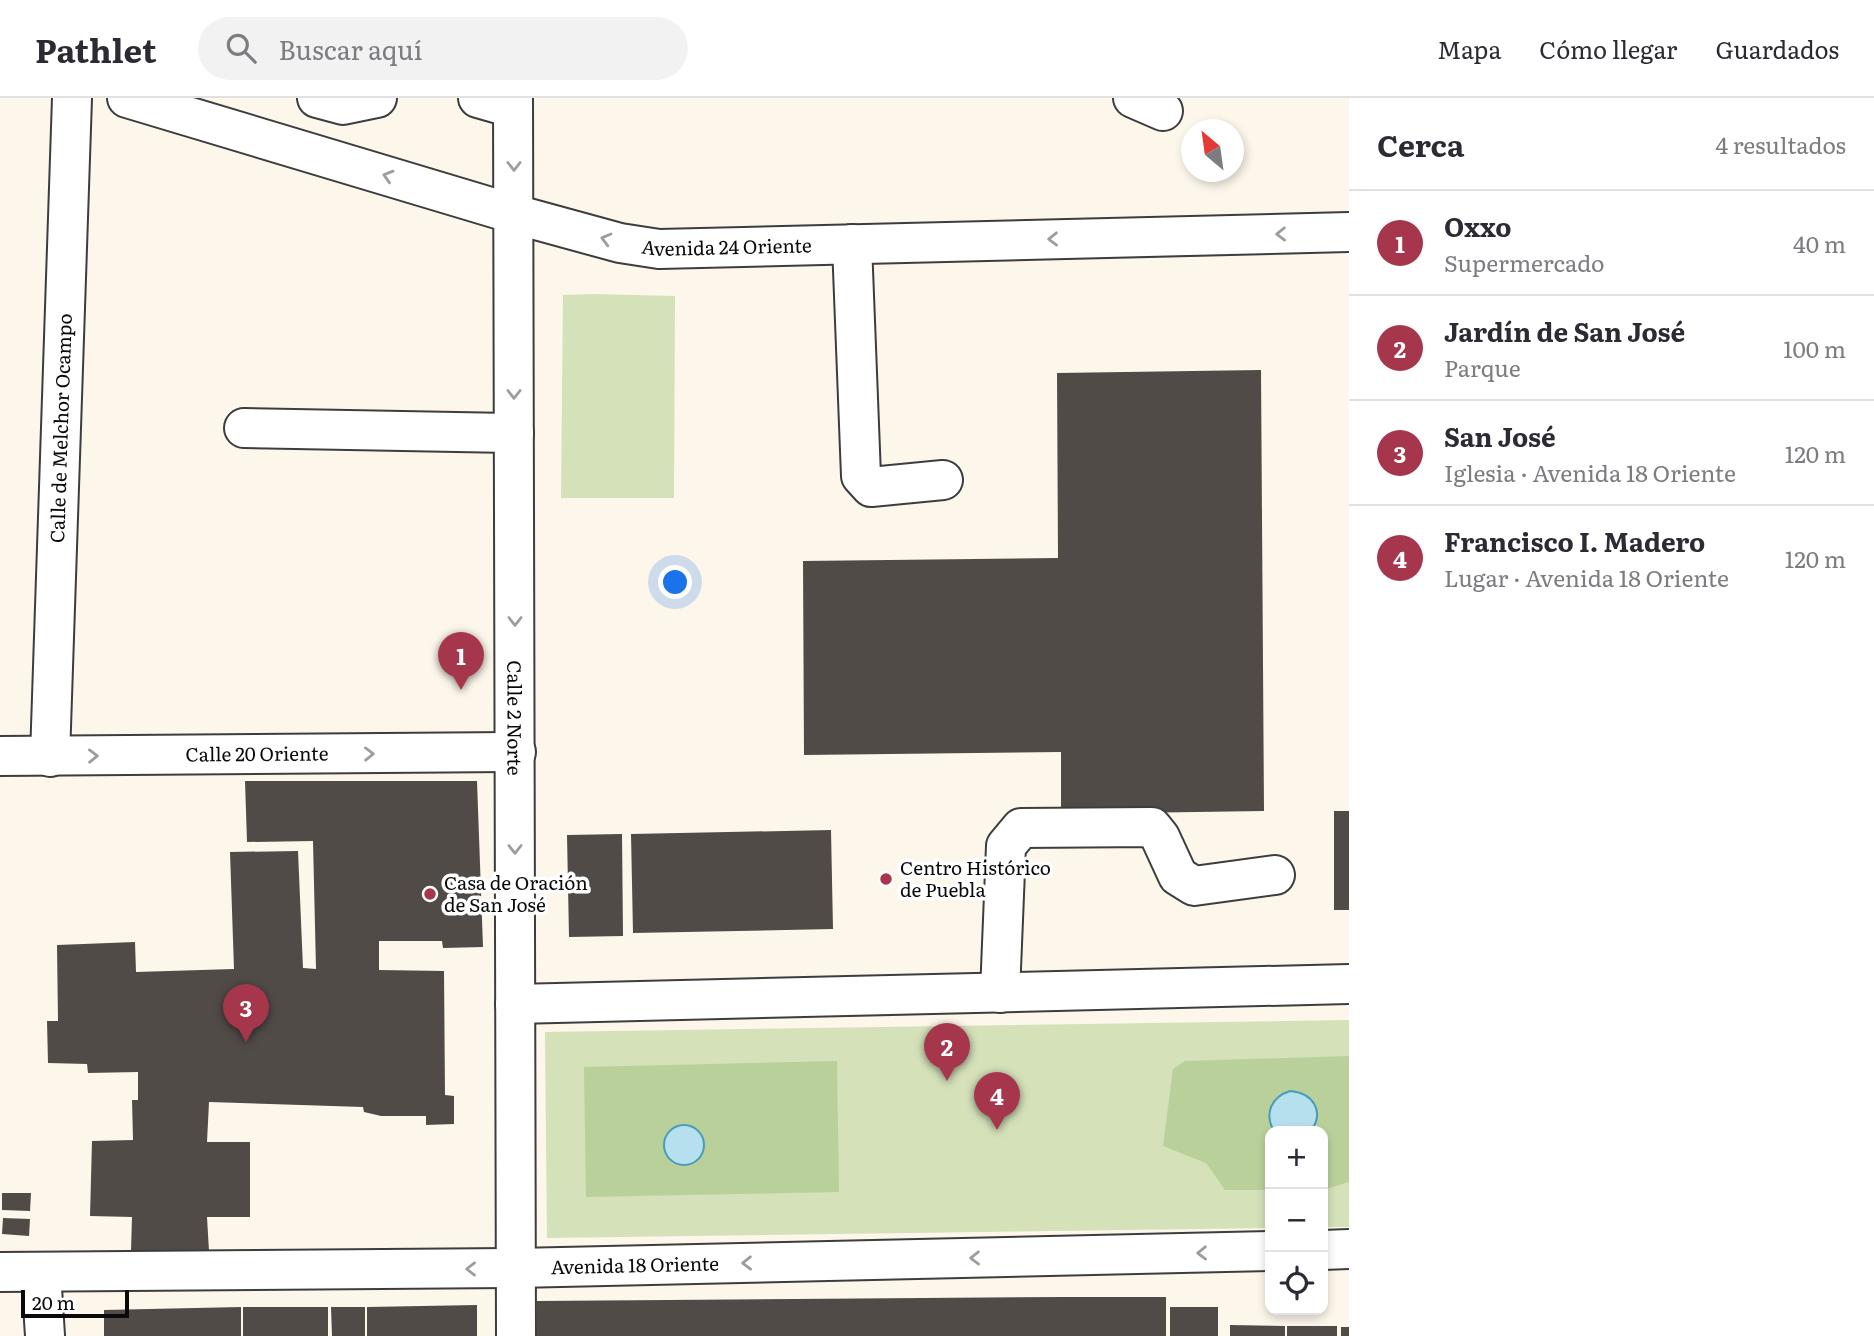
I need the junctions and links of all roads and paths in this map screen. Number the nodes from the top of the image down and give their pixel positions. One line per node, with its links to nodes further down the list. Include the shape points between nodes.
1 (72, 98): 14 (street, Calle de Melchor Ocampo)
2 (127, 98): 6 (street, Avenida 24 Oriente, one-way to 2)
3 (317, 98): 4 (street, via 343,105)
4 (377, 98)
5 (502, 101): 6 (street, Calle 2 Norte, one-way to 6)
6 (514, 214): 8 (street, Avenida 24 Oriente, one-way to 6, via 659,249); 10 (street, Calle 2 Norte, one-way to 10)
7 (1349, 232): 8 (street, Avenida 24 Oriente, one-way to 8)
8 (852, 244): 11 (street, via 861,476 871,487)
9 (244, 428): 10 (street)
10 (514, 433): 12 (street, Calle 2 Norte, one-way to 12)
11 (943, 480)
12 (516, 752): 14 (street, Calle 20 Oriente, one-way to 12); 18 (street, Calle 2 Norte, one-way to 18)
13 (0, 757): 14 (street, Calle 20 Oriente)
14 (50, 757)
15 (1275, 875): 17 (street, via 1194,886 1178,876 1152,827 1021,828 1006,846)
16 (1349, 984): 17 (street)
17 (1000, 993): 18 (street)
18 (516, 1003): 22 (street, Calle 2 Norte)
19 (1349, 1249): 20 (street)
20 (1328, 1250)
21 (1265, 1251): 22 (street, Avenida 18 Oriente, one-way to 22)
22 (516, 1268): 24 (street, Avenida 18 Oriente, one-way to 24); 26 (street, Calle 2 Norte)
23 (0, 1272): 24 (street, Avenida 18 Oriente)
24 (41, 1272): 25 (street)
25 (46, 1336)
26 (516, 1336)

